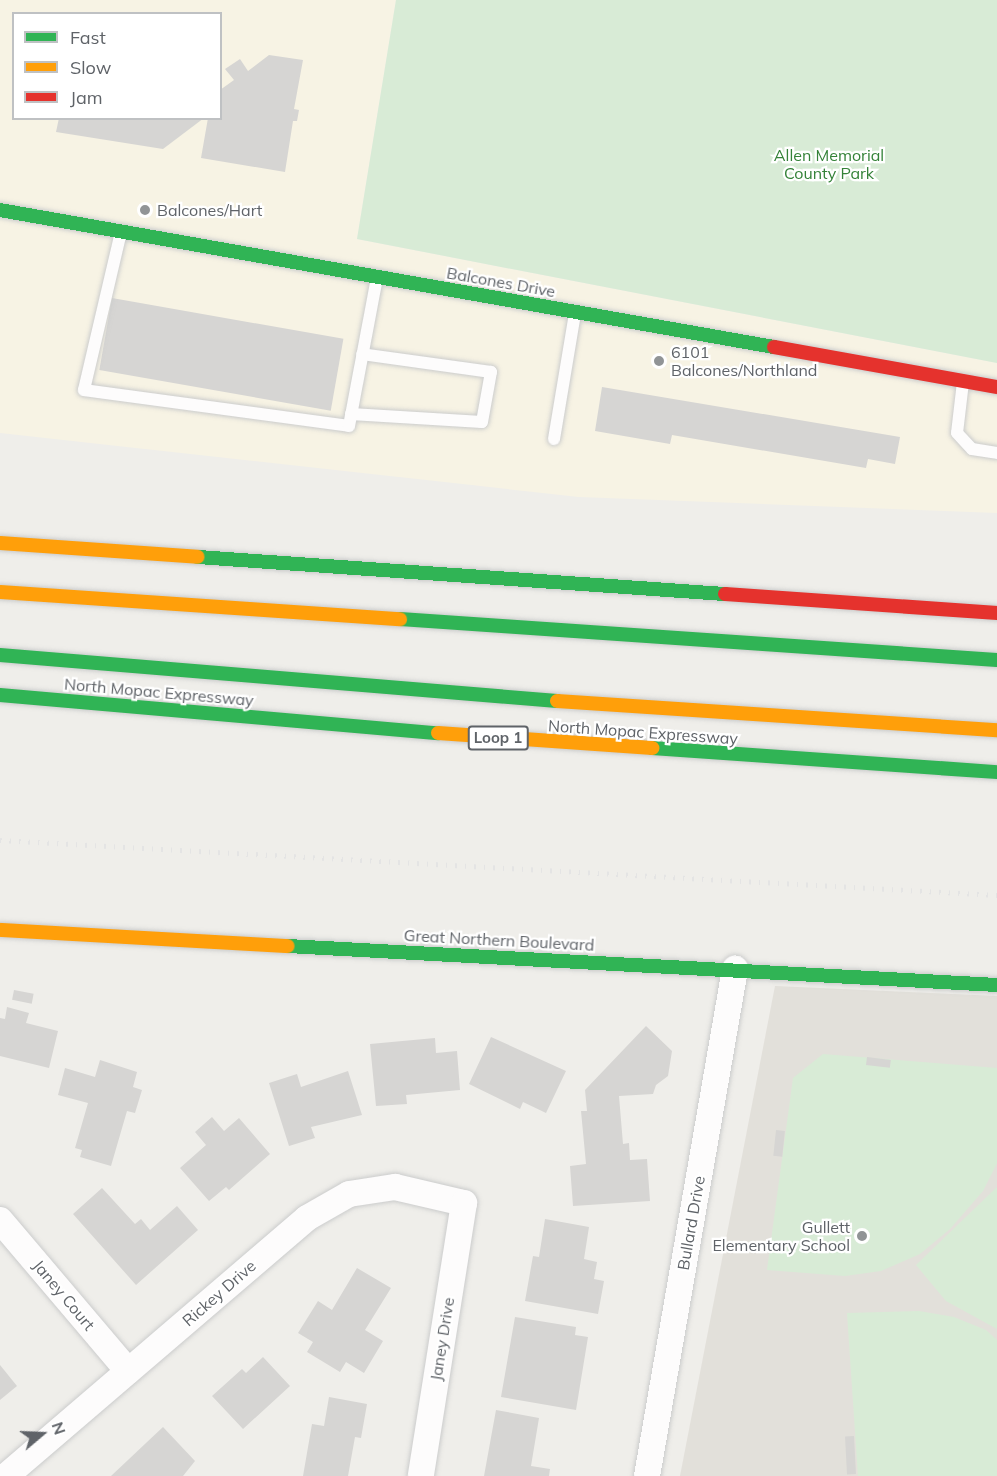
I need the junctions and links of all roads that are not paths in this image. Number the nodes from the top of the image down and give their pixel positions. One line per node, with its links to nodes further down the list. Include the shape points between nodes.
1 (2, 213): 2 (main road, Balcones Drive)
2 (121, 231): 3 (main road, Balcones Drive); 8 (lane, via 84,390 349,426)
3 (378, 277): 4 (main road, Balcones Drive); 5 (lane)
4 (575, 312): 6 (main road, Balcones Drive); 9 (lane)
5 (362, 354): 8 (lane); 8 (lane, via 491,372 482,422)
6 (964, 381): 7 (main road, Balcones Drive); 10 (lane, via 957,433 972,449)
7 (997, 387)
8 (351, 414)
9 (554, 439)
10 (997, 453)
11 (0, 543): 12 (main road)
12 (42, 546): 13 (main road); 15 (main road)
13 (0, 560)
14 (0, 592): 17 (main road)
15 (997, 613)
16 (0, 655): 19 (main road, via 447,694)
17 (997, 660)
18 (0, 695): 20 (main road, North Mopac Expressway / Loop 1, via 510,739)
19 (997, 730)
20 (997, 772)
21 (0, 930): 22 (main road, Great Northern Boulevard)
22 (735, 969): 23 (main road, Great Northern Boulevard); 29 (street, Bullard Drive)
23 (997, 985)
24 (464, 1203): 26 (street, Rickey Drive, via 395,1187 349,1194 307,1218); 28 (street, Janey Drive)
25 (0, 1220): 26 (street, Janey Court)
26 (128, 1371): 27 (street, Rickey Drive)
27 (6, 1476)
28 (421, 1476)
29 (647, 1476)

